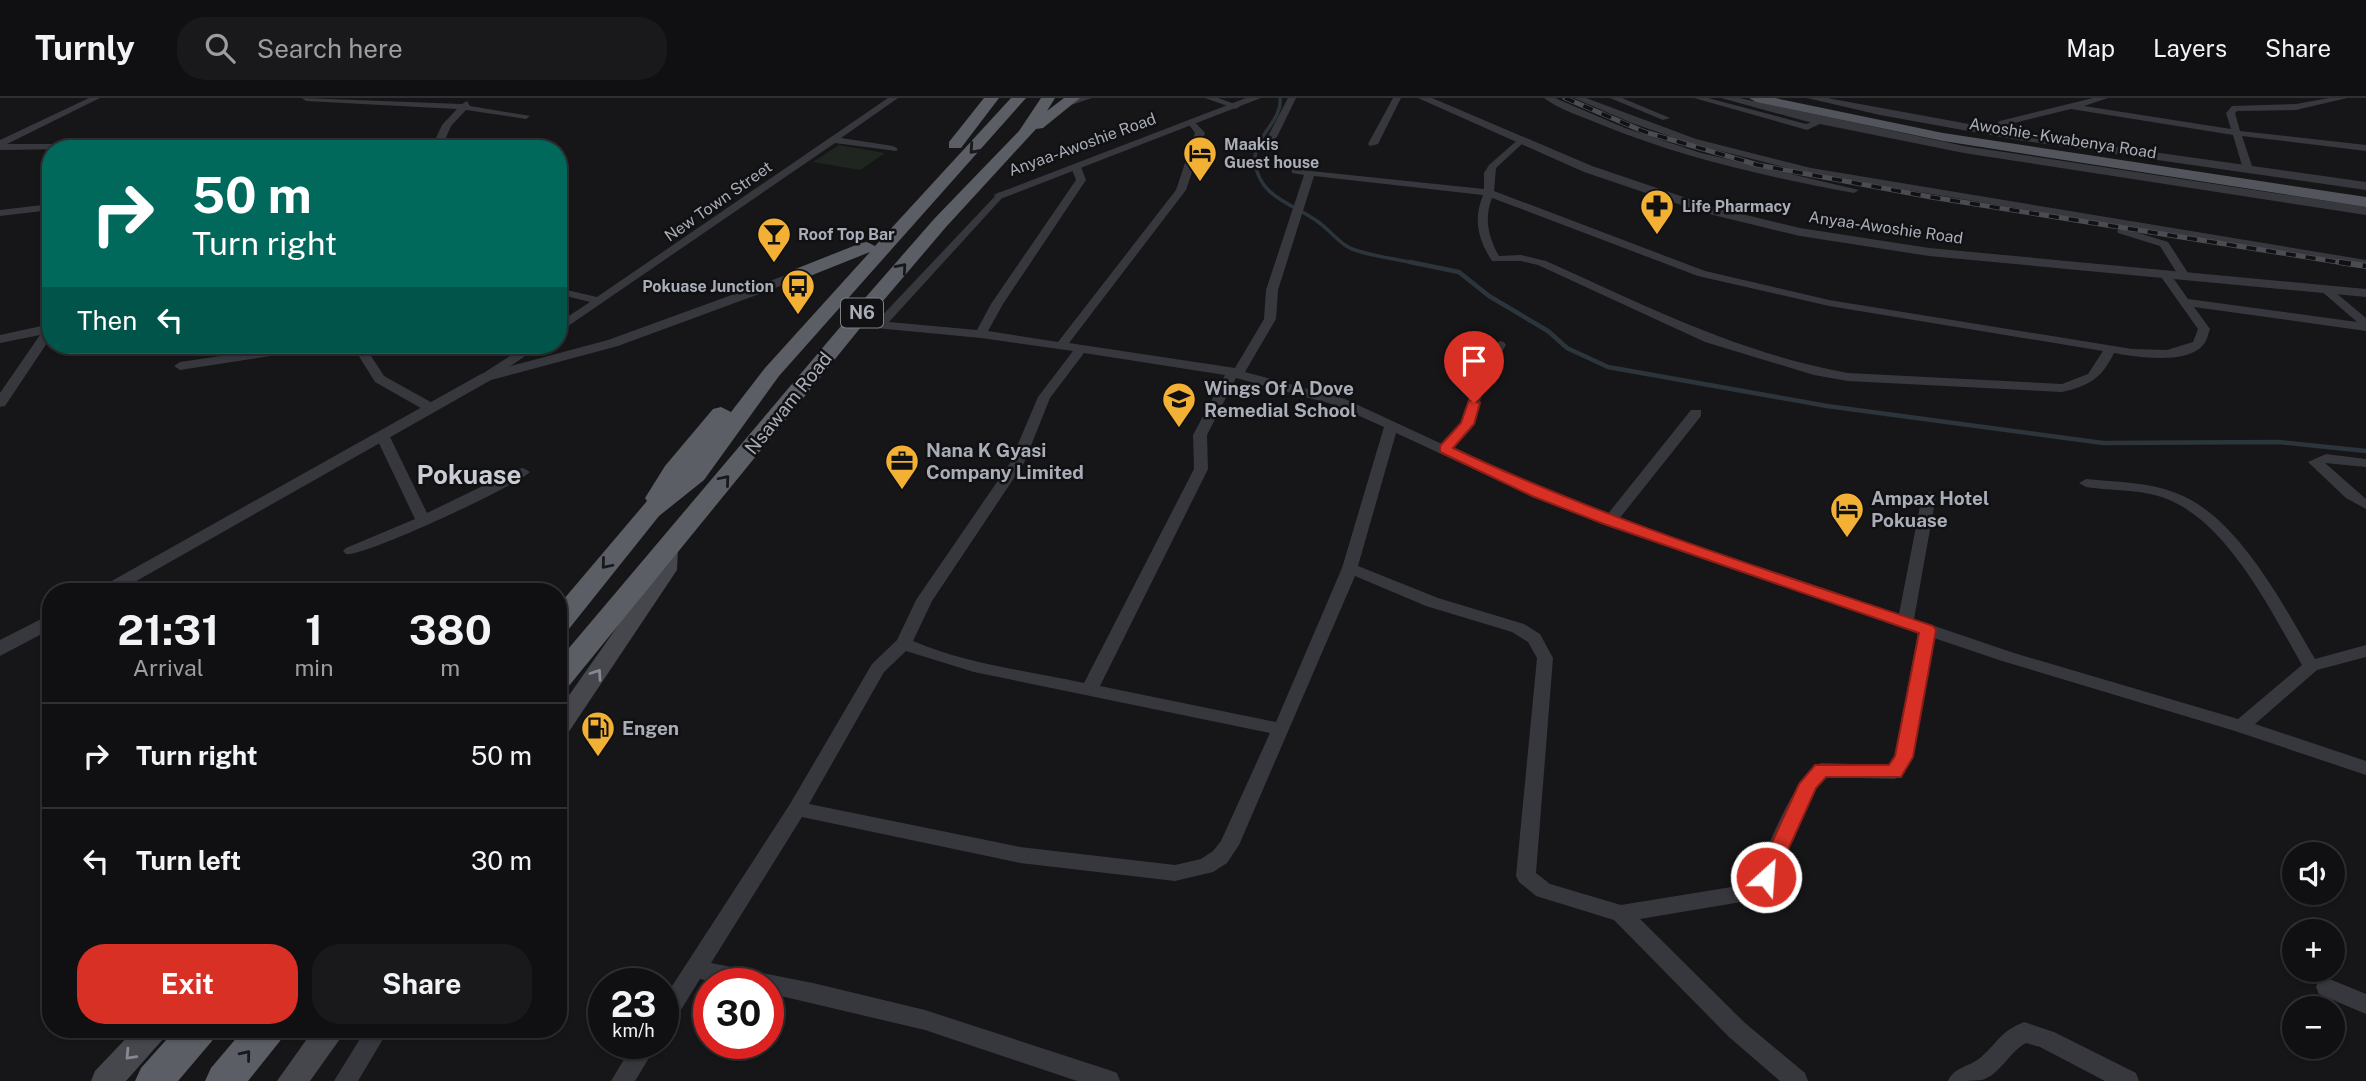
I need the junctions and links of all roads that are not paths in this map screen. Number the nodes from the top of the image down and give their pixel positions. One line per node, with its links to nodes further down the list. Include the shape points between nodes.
1 (96, 98): 46 (street)
2 (306, 98): 25 (street)
3 (478, 98): 32 (street)
4 (992, 98): 37 (highway)
5 (999, 98): 37 (highway)
6 (1019, 98): 101 (highway, Nsawam Road / N6, one-way to 101, via 772,372 696,475)
7 (1048, 98): 40 (highway, Nsawam Road / N6)
8 (1088, 98): 27 (street)
9 (1209, 98): 29 (street)
10 (1256, 98): 29 (street, Anyaa-Awoshie Road)
11 (1292, 98): 44 (street)
12 (1397, 98): 45 (street)
13 (1423, 98): 43 (street, Anyaa-Awoshie Road)
14 (1548, 98): 66 (street, via 1615,130 1749,170 2138,234 2168,248)
15 (1578, 98): 63 (street, via 1661,132 1796,168)
16 (1614, 98): 34 (street)
17 (1698, 98): 36 (street, via 1807,127)
18 (1726, 98): 36 (street)
19 (1756, 98): 53 (main road, Awoshie - Kwabenya Road, via 1902,130)
20 (1783, 98): 53 (main road, Awoshie - Kwabenya Road, via 1944,131)
21 (1812, 98): 28 (street)
22 (2104, 98): 30 (street)
23 (2223, 98): 31 (street)
24 (2343, 98): 31 (street, via 2296,107)
25 (356, 99): 32 (street)
26 (888, 99): 42 (street, New Town Street)
27 (1071, 100): 40 (highway)
28 (1849, 102): 38 (street)
29 (1236, 106): 35 (street, Anyaa-Awoshie Road)
30 (2071, 106): 38 (street, via 2003,123 1996,127); 39 (street)
31 (2248, 106): 39 (street, via 2230,113)
32 (462, 107): 33 (street); 41 (street)
33 (526, 116)
34 (1667, 118)
35 (1192, 122): 50 (street, Anyaa-Awoshie Road); 81 (street, via 1200,133 1181,190)
36 (1819, 122): 60 (street, via 1955,148)
37 (970, 127): 62 (highway)
38 (1998, 132): 53 (street)
39 (2236, 132): 48 (street); 53 (street)
40 (1025, 134): 74 (highway, Nsawam Road / N6, one-way to 40, via 940,223)
41 (440, 140)
42 (834, 140): 49 (street); 71 (street, New Town Street)
43 (1521, 140): 55 (street, via 1492,167); 65 (street, Anyaa-Awoshie Road, via 1688,204 1800,232 1929,252)
44 (1264, 144)
45 (1373, 144)
46 (0, 145): 47 (street)
47 (42, 146)
48 (2366, 148)
49 (893, 149)
50 (1076, 167): 57 (street, Anyaa-Awoshie Road); 77 (street, via 1082,180)
51 (1294, 172): 52 (street)
52 (1310, 173): 55 (street); 88 (street, via 1272,290 1270,319)
53 (2248, 176): 54 (street); 56 (main road, Awoshie - Kwabenya Road); 58 (main road, Awoshie - Kwabenya Road)
54 (2366, 186)
55 (1489, 193): 82 (street, via 1702,274 1829,303); 82 (street, via 1480,215 1496,258 1542,263 1709,338 1814,371 1848,377 2062,388 2097,375)
56 (2366, 193)
57 (999, 195): 74 (street)
58 (2366, 202)
59 (42, 208): 61 (street)
60 (2366, 211)
61 (0, 213)
62 (867, 247): 64 (highway); 67 (highway)
63 (2366, 263)
64 (800, 274): 67 (highway, via 829,272); 89 (street, via 613,343)
65 (2165, 274): 66 (street, Anyaa-Awoshie Road); 72 (street)
66 (2184, 276): 68 (street, Anyaa-Awoshie Road)
67 (839, 281): 101 (highway, via 673,471)
68 (2325, 289): 70 (street, Anyaa-Awoshie Road); 75 (street)
69 (567, 293): 71 (street)
70 (2366, 293)
71 (600, 301): 73 (street, New Town Street)
72 (2186, 302): 75 (street); 82 (street, via 2204,328 2192,348 2158,354)
73 (567, 323)
74 (867, 323): 77 (street); 104 (highway, Nsawam Road / N6, one-way to 74)
75 (2366, 325)
76 (42, 331): 78 (street)
77 (981, 334): 81 (street)
78 (0, 339)
79 (42, 341): 90 (street)
80 (1500, 345): 95 (street, via 1479,381 1468,424)
81 (1060, 347): 83 (street)
82 (2110, 349)
83 (1080, 351): 88 (street); 112 (street, via 1044,397 1017,463 924,600)
84 (258, 354): 87 (street)
85 (365, 354): 91 (street, via 385,384)
86 (520, 354): 89 (street)
87 (180, 366)
88 (1235, 372): 93 (street, via 1352,406); 117 (street, via 1199,439 1200,468)
89 (486, 377): 91 (street)
90 (0, 403)
91 (431, 408): 94 (street)
92 (1696, 413): 103 (street)
93 (1391, 426): 95 (street); 106 (street)
94 (382, 435): 102 (street); 107 (street)
95 (1445, 449): 103 (street, via 1537,493)
96 (2366, 463): 100 (street, via 2326,458 2315,462)
97 (523, 472): 102 (street)
98 (2086, 483): 115 (street, via 2175,497 2206,518 2246,562)
99 (1929, 496): 109 (street)
100 (2366, 505)
101 (650, 511): 108 (highway, Nsawam Road / N6, one-way to 108)
102 (424, 520): 105 (street)
103 (1610, 521): 109 (street)
104 (668, 550): 116 (highway, Nsawam Road / N6); 118 (main road, one-way to 104, via 667,570)
105 (351, 551)
106 (1350, 568): 120 (street); 123 (street, via 1432,602 1518,628 1534,638 1545,658 1526,876 1544,890)
107 (118, 583)
108 (567, 613)
109 (1905, 622): 111 (street)
110 (42, 625): 113 (street)
111 (1927, 630): 119 (street); 123 (street, via 1904,757 1894,772 1821,770 1808,784 1760,887)
112 (904, 643): 117 (street, via 974,666); 122 (street, via 878,668)
113 (0, 649)
114 (2366, 651): 115 (street)
115 (2311, 666): 119 (street)
116 (567, 669)
117 (1089, 690): 120 (street)
118 (567, 717)
119 (2241, 726): 121 (street)
120 (1280, 729): 122 (street, via 1229,845 1220,857 1190,872 1020,855)
121 (2366, 768)
122 (797, 809): 124 (street)
123 (1621, 914): 143 (street, via 1737,1030)
124 (697, 968)
125 (693, 974): 128 (street)
126 (784, 986): 142 (street, via 925,1020)
127 (2327, 987): 129 (street)
128 (679, 995)
129 (2366, 1004)
130 (147, 1038): 136 (main road, one-way to 136)
131 (191, 1038): 137 (highway)
132 (260, 1038): 138 (highway, one-way to 132)
133 (324, 1038): 139 (main road)
134 (372, 1038): 140 (street)
135 (636, 1059): 141 (street)
136 (106, 1081)
137 (154, 1081)
138 (224, 1081)
139 (292, 1081)
140 (345, 1081)
141 (622, 1081)
142 (1109, 1081)
143 (1797, 1081)
144 (1959, 1081): 145 (street, via 1987,1066 2007,1042 2024,1032)
145 (2128, 1081)

